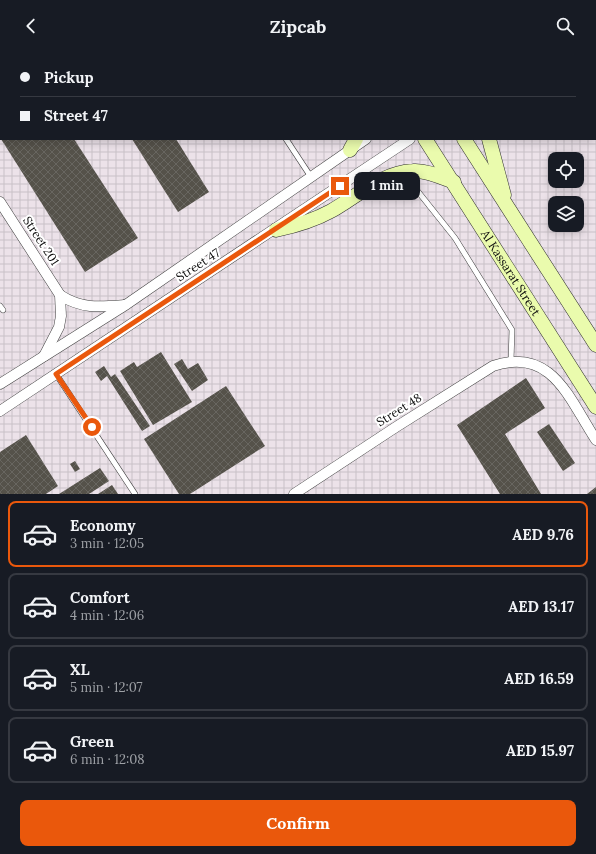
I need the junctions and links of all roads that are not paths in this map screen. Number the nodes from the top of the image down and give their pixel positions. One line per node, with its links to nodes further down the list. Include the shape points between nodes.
1 (287, 140): 9 (lane)
2 (364, 140): 7 (street, Street 47)
3 (409, 140): 13 (street, Street 47)
4 (426, 140): 10 (street, Al Kassarat Street)
5 (465, 140): 12 (street)
6 (489, 140): 12 (street)
7 (353, 145): 9 (street, Street 47)
8 (402, 172): 10 (street, via 419,171); 13 (street, via 388,177 330,212 300,225); 18 (lane, via 455,238 512,330)
9 (311, 177): 15 (street, Street 47)
10 (454, 182): 21 (street, Al Kassarat Street)
11 (0, 202): 14 (street, Street 201)
12 (507, 207): 16 (street)
13 (276, 230): 19 (street, Street 47)
14 (60, 295): 15 (street, Street 201, via 89,307); 17 (street, via 59,327)
15 (127, 304): 17 (street, Street 47)
16 (596, 345)
17 (42, 358): 20 (street, Street 47)
18 (511, 361): 23 (street, Street 48, via 537,365 550,373 560,384); 25 (street, Street 48, via 493,366)
19 (56, 374): 22 (street, Street 47); 24 (lane)
20 (0, 384)
21 (596, 407)
22 (0, 411)
23 (596, 440)
24 (135, 494)
25 (294, 494)

